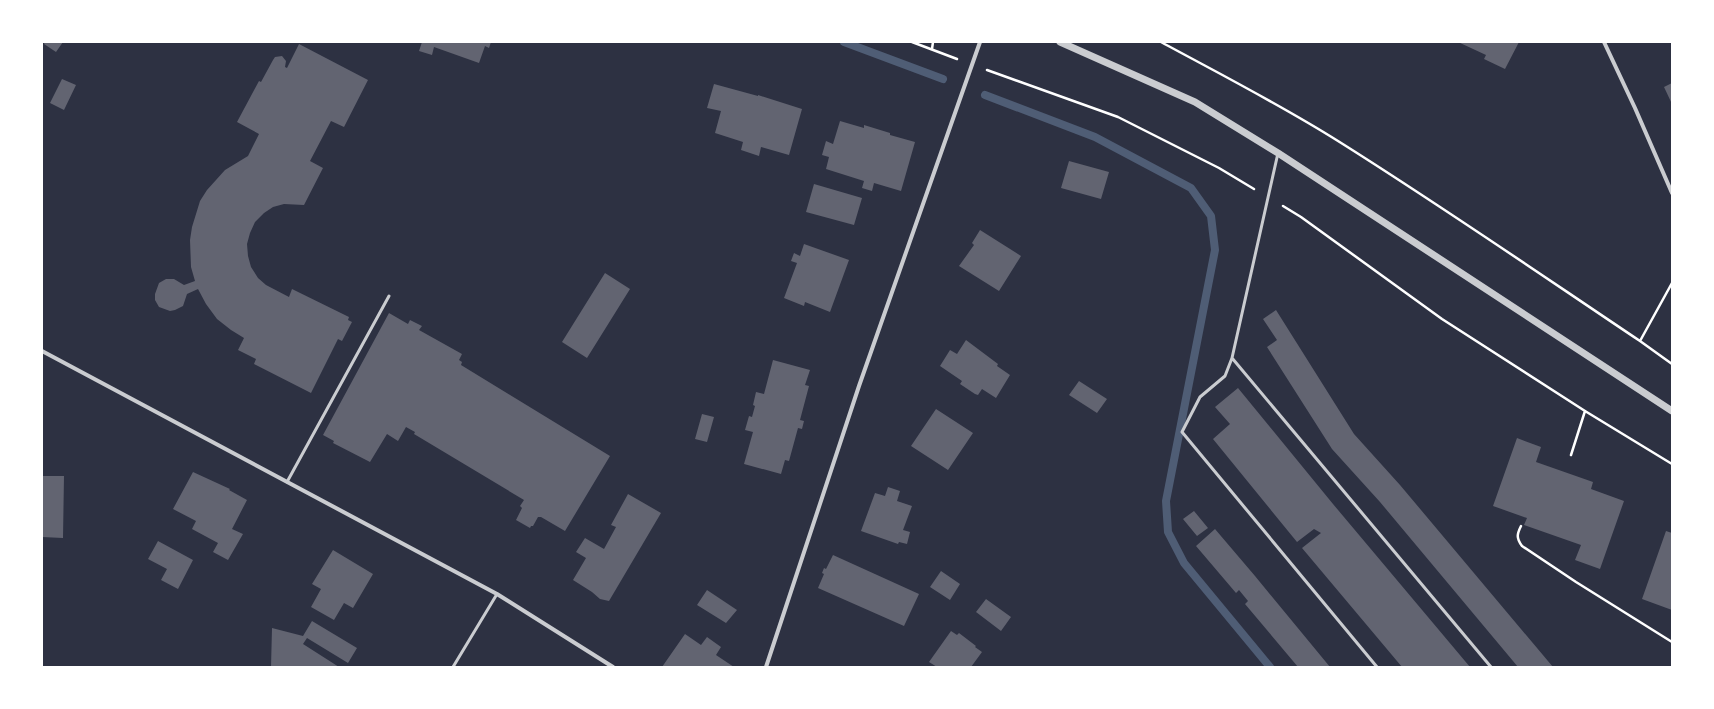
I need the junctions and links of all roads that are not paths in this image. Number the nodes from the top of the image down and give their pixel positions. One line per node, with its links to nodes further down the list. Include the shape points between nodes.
1 (980, 42): 14 (street, via 859,386)
2 (1060, 42): 4 (street, via 1195,102)
3 (1604, 42): 5 (street, via 1636,108)
4 (1278, 153): 8 (lane); 9 (street)
5 (1672, 193)
6 (389, 296): 10 (lane)
7 (42, 351): 10 (street)
8 (1232, 358): 15 (lane, via 1225,376 1200,397 1182,432); 16 (lane)
9 (1672, 411)
10 (287, 482): 11 (street)
11 (497, 594): 12 (lane); 13 (street)
12 (453, 667)
13 (613, 667)
14 (766, 667)
15 (1377, 667)
16 (1491, 667)

